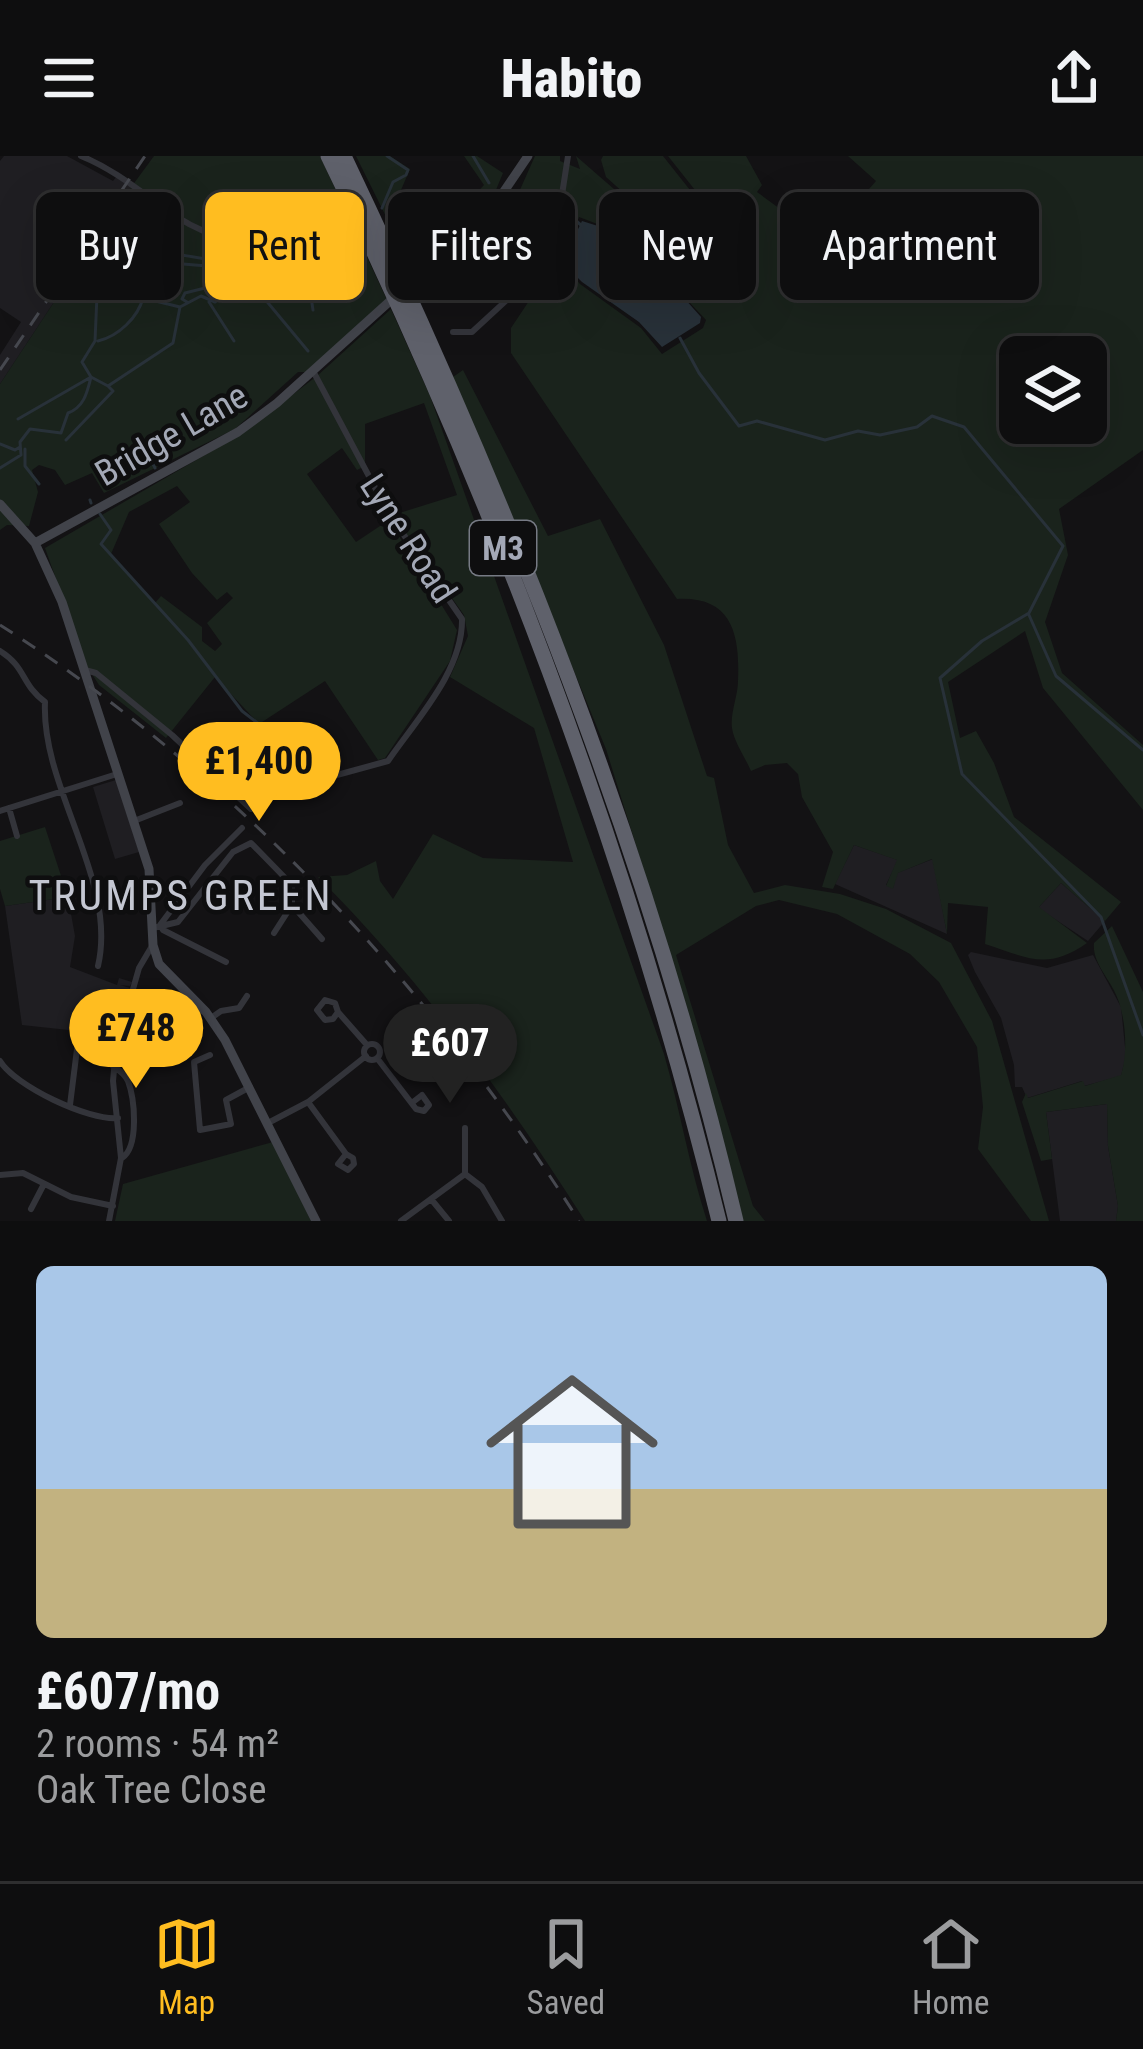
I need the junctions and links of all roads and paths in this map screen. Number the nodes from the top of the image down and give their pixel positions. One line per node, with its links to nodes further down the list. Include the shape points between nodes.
1 (81, 156): 6 (street)
2 (328, 156): 59 (highway, M3, via 490,512 567,721)
3 (344, 156): 60 (highway, M3, via 454,392 549,627 645,901)
4 (528, 156): 8 (street, Bridge Lane, via 492,208)
5 (568, 156): 7 (street, via 554,246 472,332)
6 (205, 230)
7 (453, 332)
8 (314, 371): 10 (street, Bridge Lane, via 238,432); 12 (street, Lyne Road, via 379,498 462,619 451,667 388,761 282,790 251,809 172,735)
9 (0, 504): 10 (street)
10 (35, 543): 12 (street)
11 (0, 652): 14 (street, via 19,663 27,686 45,702 45,732)
12 (84, 670): 13 (street)
13 (118, 774): 14 (street); 17 (street)
14 (64, 791): 16 (street); 28 (street, via 98,906)
15 (180, 802): 17 (street)
16 (3, 808): 19 (street)
17 (134, 821): 20 (street)
18 (242, 828): 22 (street)
19 (17, 836)
20 (153, 904): 22 (street); 23 (street)
21 (292, 905): 23 (street, via 292,885 248,843 178,922); 24 (street); 25 (street)
22 (171, 909): 23 (street)
23 (157, 927): 26 (street); 27 (street)
24 (274, 933)
25 (322, 939)
26 (153, 945): 31 (street, via 168,977); 38 (street, via 125,1010)
27 (226, 962)
28 (98, 966)
29 (247, 996): 31 (street, via 239,1008)
30 (338, 1012): 33 (street)
31 (211, 1018): 39 (street)
32 (78, 1041): 42 (street)
33 (367, 1045): 35 (street); 36 (street, via 378,1049)
34 (209, 1054): 39 (street, via 194,1057 200,1134 234,1123 226,1100)
35 (366, 1056): 36 (street); 40 (street)
36 (377, 1058): 41 (street)
37 (0, 1061): 42 (street, via 14,1078)
38 (113, 1066): 43 (street); 47 (street, via 128,1081 135,1140)
39 (250, 1086): 44 (street)
40 (308, 1102): 44 (street); 46 (street)
41 (413, 1102)
42 (70, 1105): 43 (street)
43 (118, 1118): 47 (street)
44 (268, 1123): 55 (street)
45 (465, 1128): 48 (street)
46 (346, 1154)
47 (121, 1158): 52 (street)
48 (465, 1174): 51 (street); 58 (street)
49 (0, 1175): 50 (street, via 20,1172)
50 (44, 1184): 52 (street); 53 (street)
51 (431, 1198): 56 (street); 57 (street)
52 (113, 1206): 54 (street)
53 (31, 1209)
54 (109, 1221)
55 (316, 1221)
56 (401, 1221)
57 (449, 1221)
58 (502, 1221)
59 (719, 1221)
60 (736, 1221)

